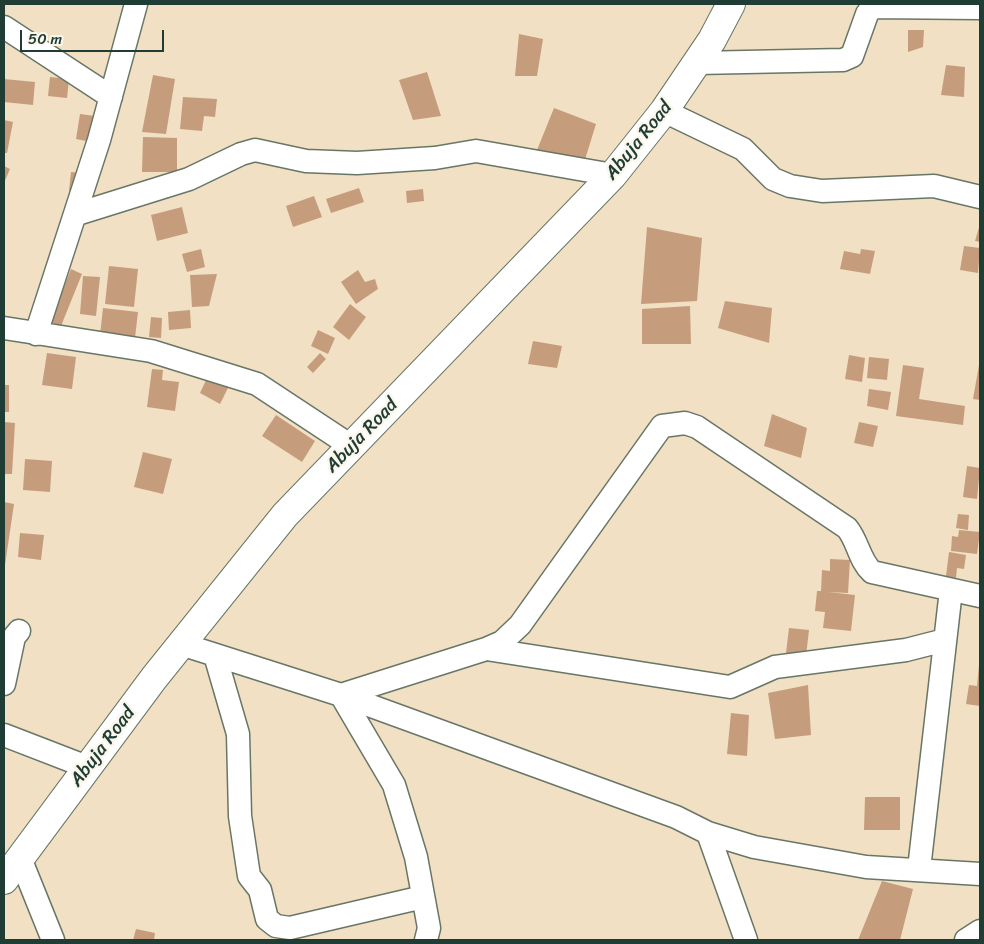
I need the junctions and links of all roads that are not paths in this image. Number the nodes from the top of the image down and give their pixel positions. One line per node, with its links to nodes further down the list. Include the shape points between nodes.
1 (136, 4): 6 (street)
2 (731, 4): 5 (main road, Abuja Road)
3 (980, 8): 5 (street, via 872,7 852,56 843,60)
4 (4, 27): 6 (street)
5 (697, 63): 7 (main road, Abuja Road)
6 (111, 97): 10 (street)
7 (664, 111): 8 (main road, Abuja Road); 9 (street, via 743,149 773,179 790,186 822,192 934,186)
8 (613, 175): 10 (street, via 476,151 435,158 358,163 306,161 255,150 189,179); 13 (main road, Abuja Road)
9 (980, 197)
10 (77, 214): 12 (street)
11 (4, 328): 12 (street)
12 (36, 334): 13 (street, via 151,351 257,384)
13 (352, 446): 18 (main road, Abuja Road, via 286,515)
14 (951, 590): 15 (street); 17 (street); 19 (street, via 872,572 847,528 697,427 674,423 662,426 520,626 502,642)
15 (980, 596)
16 (19, 630): 21 (street, via 14,637)
17 (945, 640): 19 (street, via 906,650 775,667 730,687); 27 (street)
18 (181, 644): 20 (street); 24 (main road, Abuja Road)
19 (486, 649): 22 (street)
20 (215, 655): 22 (street); 30 (street, via 238,734 240,816 249,876 260,890 267,919 276,926 290,928)
21 (4, 684)
22 (340, 695): 25 (street, via 676,818); 30 (street, via 394,785 416,858)
23 (4, 735): 24 (street)
24 (87, 767): 26 (main road, Abuja Road)
25 (708, 833): 27 (street, via 754,847 866,867); 34 (street)
26 (20, 858): 29 (main road, Abuja Road); 32 (street)
27 (920, 869): 28 (street)
28 (980, 874)
29 (4, 880)
30 (423, 897): 33 (street, via 429,928)
31 (980, 931): 35 (street)
32 (53, 940)
33 (426, 940)
34 (746, 940)
35 (966, 940)

